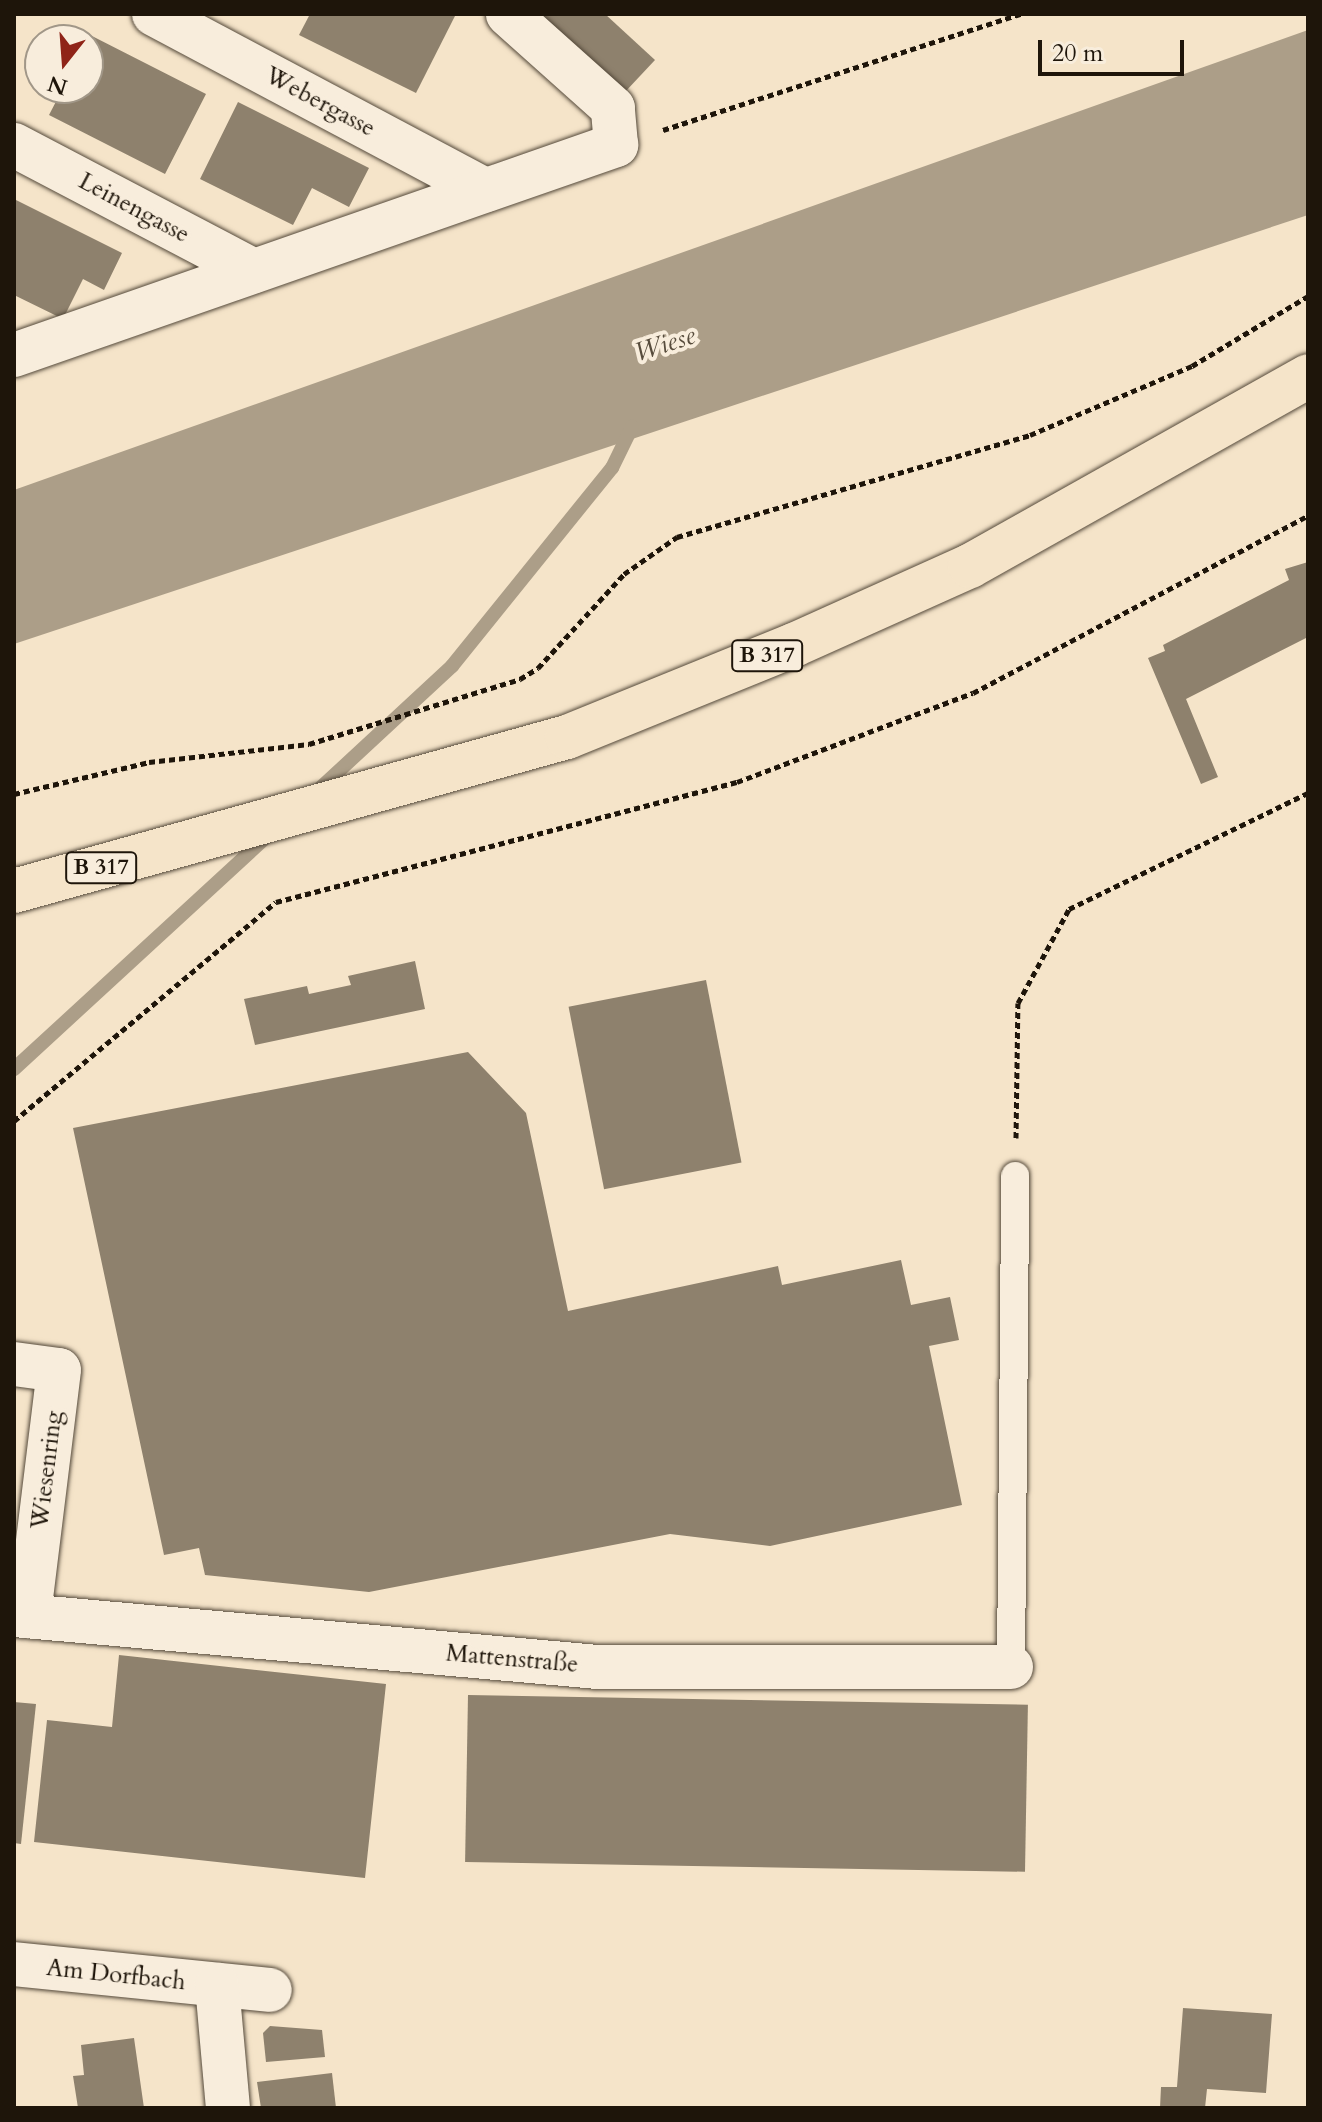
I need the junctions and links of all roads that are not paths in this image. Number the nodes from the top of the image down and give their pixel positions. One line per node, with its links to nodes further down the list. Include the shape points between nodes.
1 (154, 14): 4 (street, Webergasse)
2 (508, 14): 4 (street, via 613,108 616,145)
3 (14, 145): 5 (street, Leinengasse)
4 (485, 190): 5 (street)
5 (254, 271): 6 (street)
6 (15, 353)
7 (1308, 376): 8 (main road, B 317, via 970,566 567,737)
8 (14, 891)
9 (1015, 1176): 12 (lane)
10 (14, 1364): 11 (street, Wiesenring, via 59,1370)
11 (21, 1615): 12 (street, Mattenstraße, via 598,1667)
12 (1011, 1667)
13 (14, 1964): 14 (street, Am Dorfbach)
14 (217, 1985): 15 (street, Am Dorfbach); 16 (street, Am Dorfbach)
15 (270, 1990)
16 (228, 2108)

